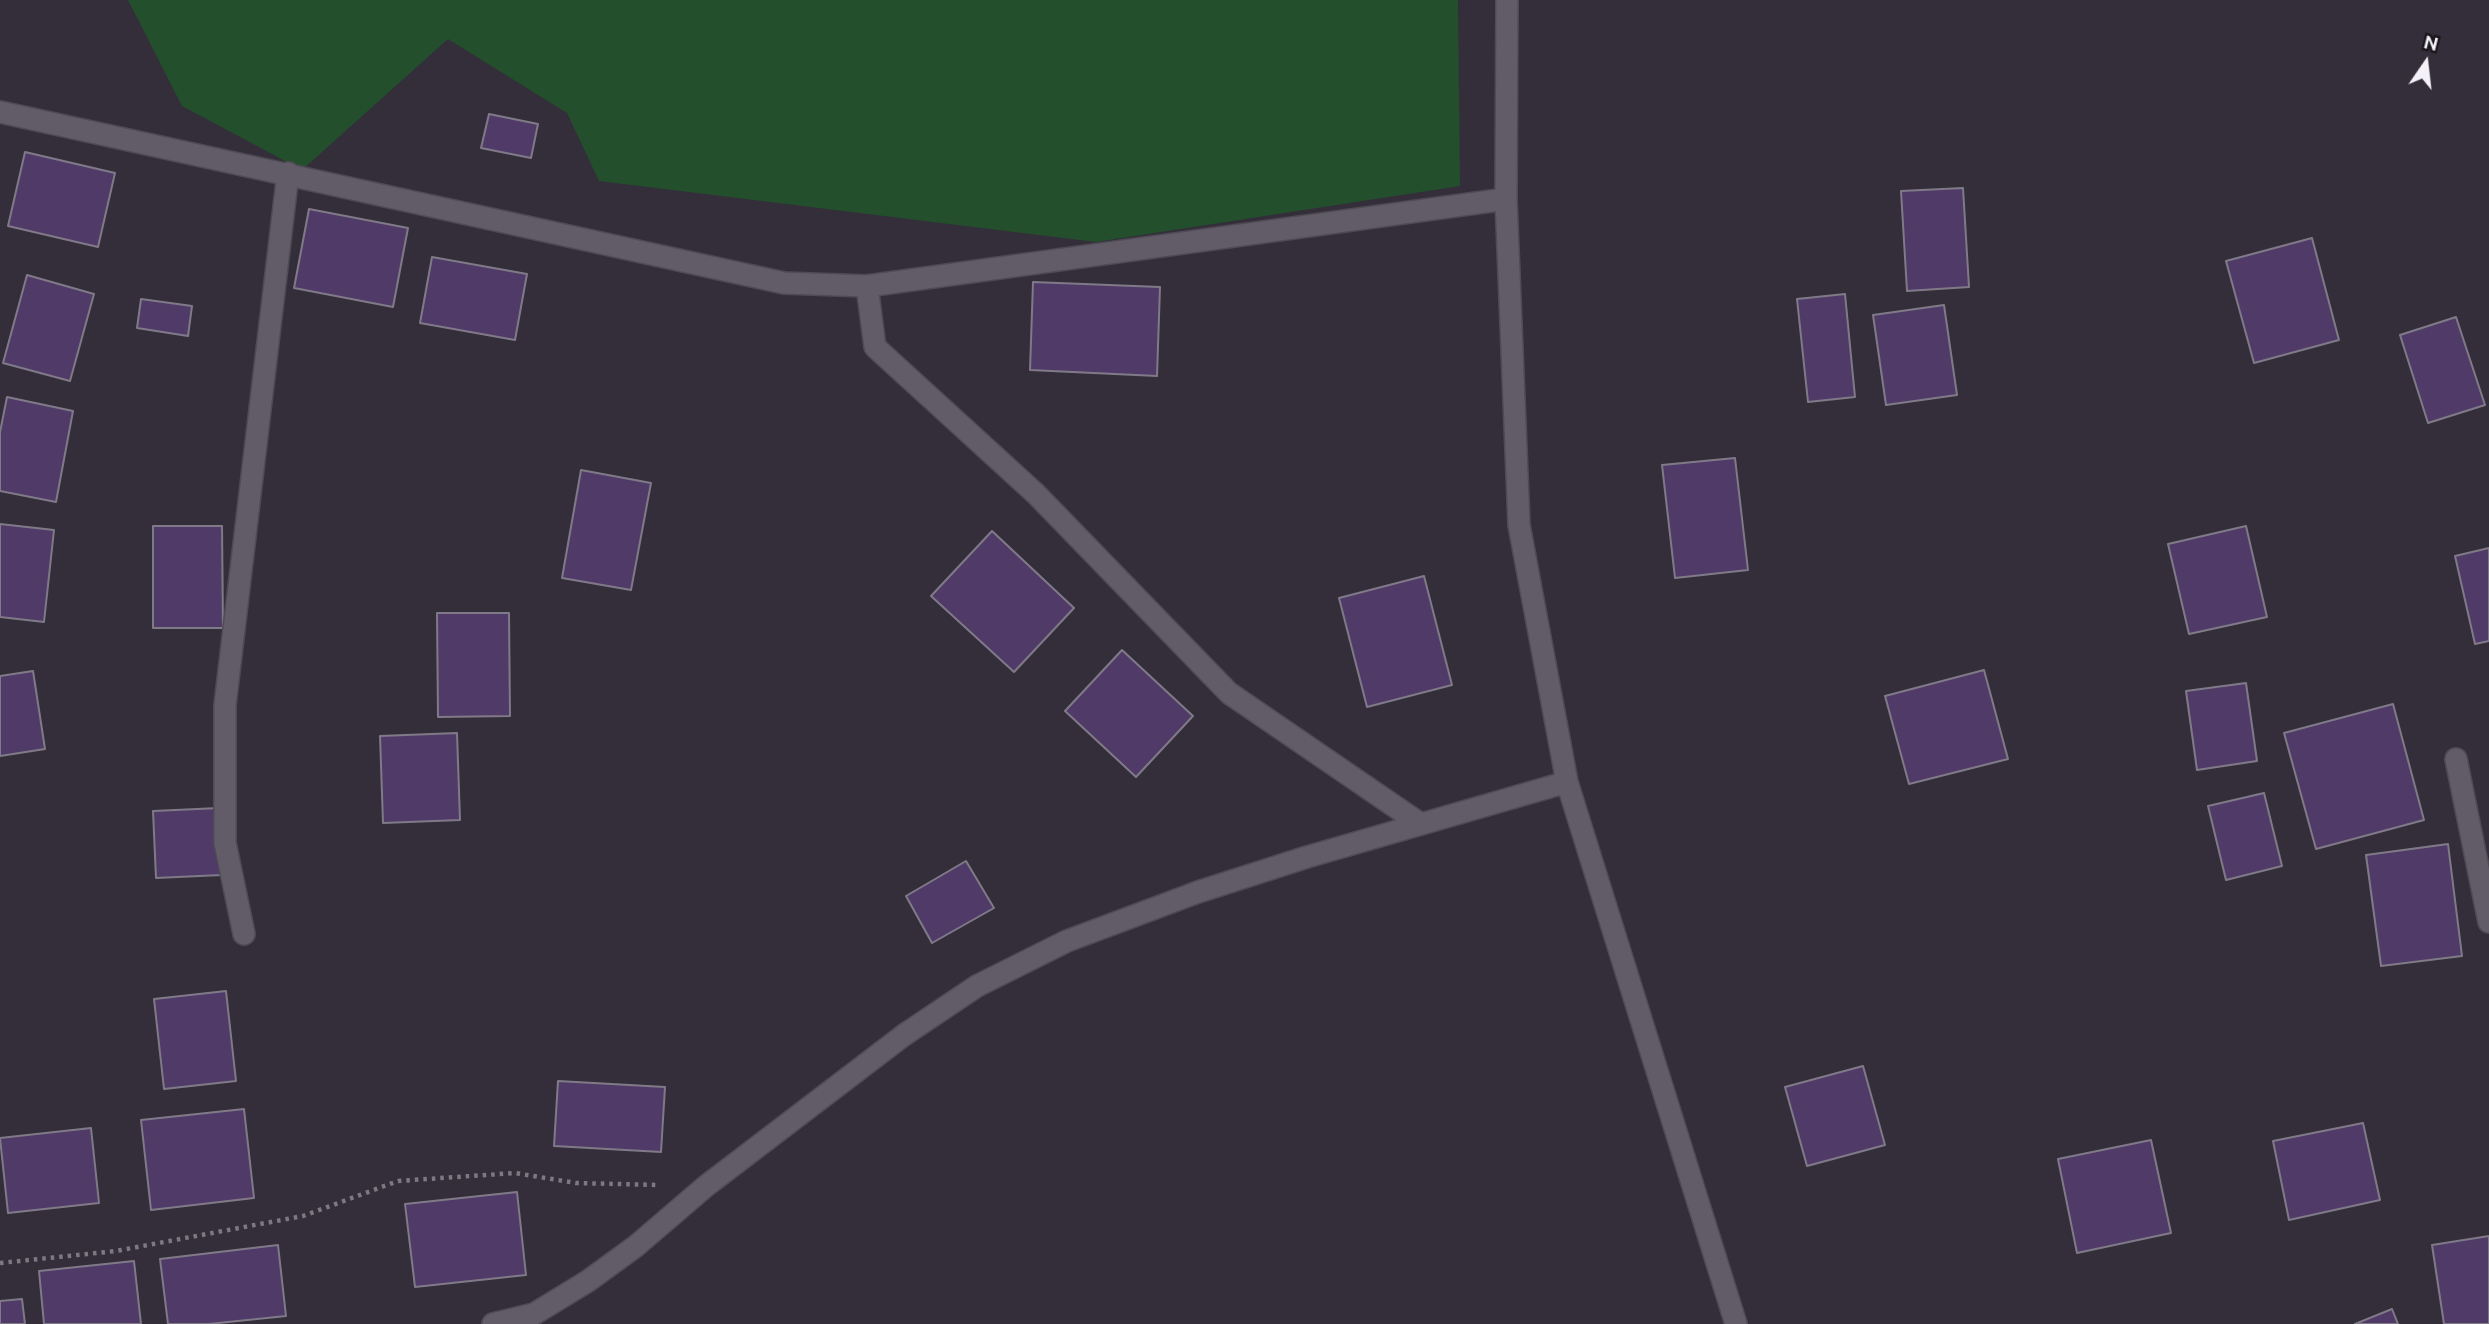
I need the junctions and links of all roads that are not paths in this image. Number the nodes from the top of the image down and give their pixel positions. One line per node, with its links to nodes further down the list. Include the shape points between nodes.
1 (1507, 0): 4 (street)
2 (0, 112): 3 (street)
3 (288, 173): 5 (street, via 784,284); 10 (street, via 225,705 225,843)
4 (1506, 199): 5 (street); 7 (street, via 1519,525)
5 (867, 286): 8 (street, via 875,347 1036,494 1229,694)
6 (2456, 759): 9 (street)
7 (1567, 782): 8 (street); 12 (street)
8 (1419, 824): 11 (street, via 1150,910 1067,941 977,986 904,1035 588,1282 534,1314)
9 (2489, 922)
10 (244, 934)
11 (493, 1324)
12 (1736, 1324)

